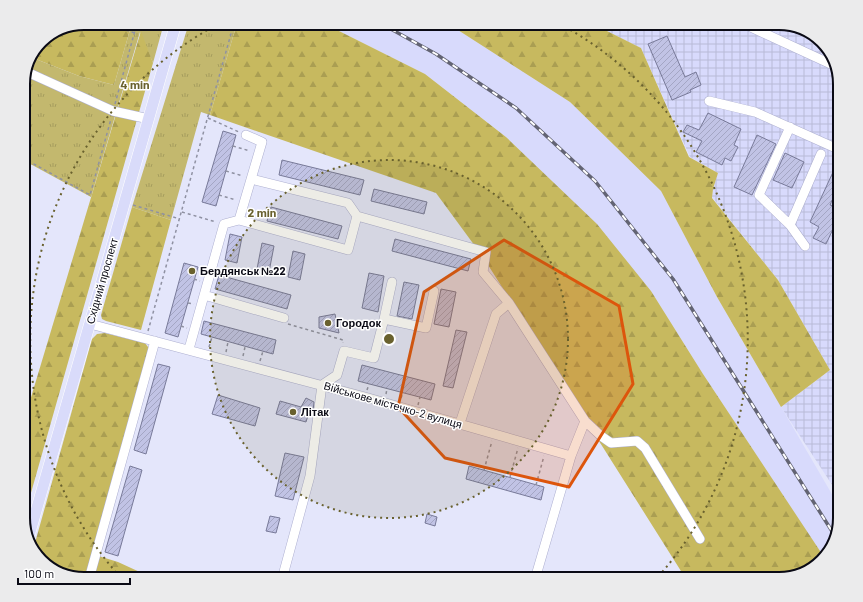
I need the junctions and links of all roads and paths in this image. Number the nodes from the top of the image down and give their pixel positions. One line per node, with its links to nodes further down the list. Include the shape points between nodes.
1 (128, 30): 5 (path)
2 (174, 30): 11 (main road, Східний проспект)
3 (232, 30): 10 (path)
4 (757, 30): 6 (street)
5 (135, 32): 9 (path)
6 (829, 63)
7 (31, 74): 9 (street)
8 (709, 101): 12 (street, via 755,112)
9 (113, 111): 11 (street); 18 (path, via 90,195)
10 (208, 118): 13 (path); 24 (path)
11 (149, 119): 22 (main road, Східний проспект)
12 (790, 127): 15 (street); 29 (street, via 759,195)
13 (246, 135): 16 (street, via 262,142)
14 (233, 146): 16 (path)
15 (833, 147)
16 (258, 154): 20 (street)
17 (821, 154): 29 (street)
18 (30, 162)
19 (226, 171): 20 (path)
20 (251, 179): 23 (street); 25 (street, via 348,203)
21 (219, 195): 23 (path)
22 (125, 202): 26 (path); 37 (main road, Східний проспект)
23 (244, 202): 27 (street)
24 (182, 212): 26 (path); 28 (path)
25 (357, 216): 27 (street, via 348,250); 34 (street, via 486,252 483,272)
26 (180, 219): 39 (path)
27 (239, 220): 28 (street)
28 (224, 224): 33 (street)
29 (790, 225): 30 (street)
30 (805, 246)
31 (392, 282): 36 (street)
32 (434, 291): 36 (street, via 426,328)
33 (204, 295): 35 (street); 42 (street)
34 (509, 303): 50 (street); 51 (street, via 496,314)
35 (284, 318): 44 (path, via 288,325 343,340)
36 (384, 319): 44 (street, via 374,358)
37 (90, 324): 39 (street, Військове містечко-2 вулиця); 59 (main road, Східний проспект)
38 (212, 337): 45 (path)
39 (150, 339): 42 (street, Військове містечко-2 вулиця); 61 (street)
40 (228, 342): 46 (path)
41 (245, 347): 47 (path)
42 (189, 349): 45 (street, Військове містечко-2 вулиця)
43 (263, 351): 48 (path)
44 (344, 351): 49 (street, via 337,375)
45 (207, 354): 46 (street, Військове містечко-2 вулиця)
46 (224, 358): 47 (street, Військове містечко-2 вулиця)
47 (241, 363): 48 (street, Військове містечко-2 вулиця)
48 (259, 368): 49 (street, Військове містечко-2 вулиця)
49 (322, 385): 51 (street, Військове містечко-2 вулиця); 62 (street, via 310,476)
50 (585, 421): 55 (street); 60 (street, via 611,443 637,440 645,448)
51 (460, 423): 52 (street, Військове містечко-2 вулиця)
52 (494, 433): 53 (street, Військове містечко-2 вулиця); 56 (path)
53 (520, 441): 54 (street, Військове містечко-2 вулиця); 57 (path)
54 (546, 448): 55 (street, Військове містечко-2 вулиця); 58 (path)
55 (571, 456): 63 (street)
56 (484, 470)
57 (510, 478)
58 (536, 485)
59 (31, 528)
60 (700, 539)
61 (91, 572)
62 (284, 572)
63 (537, 572)

